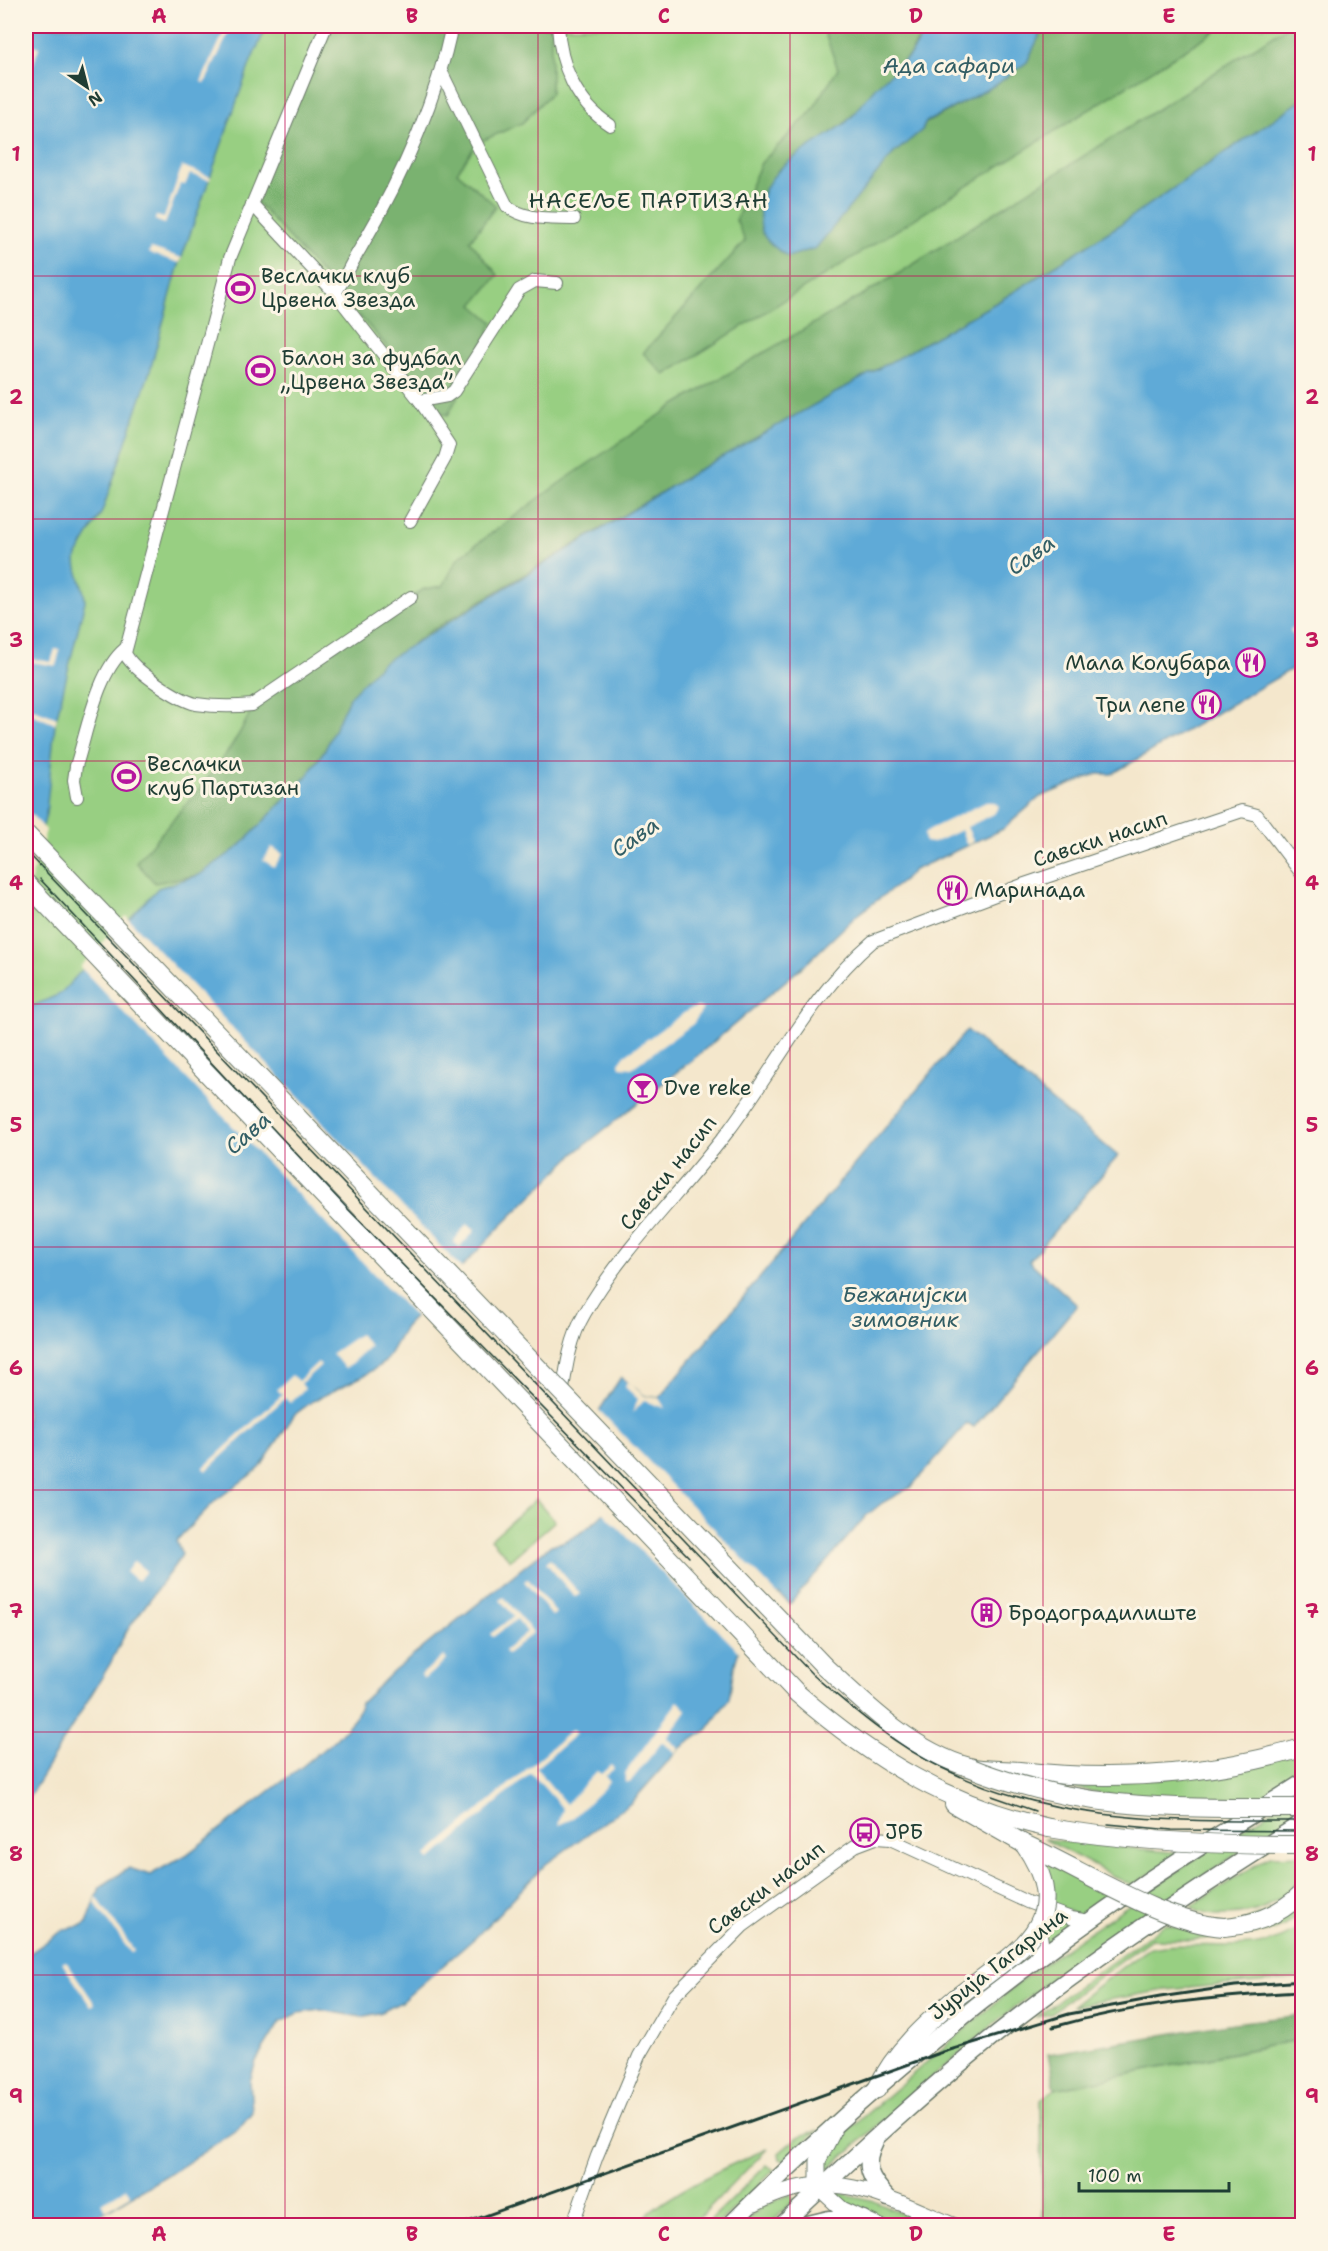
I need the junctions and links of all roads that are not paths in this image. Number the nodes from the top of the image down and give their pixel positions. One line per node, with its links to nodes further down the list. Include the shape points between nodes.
1 (326, 26): 6 (street)
2 (452, 26): 4 (street)
3 (558, 26): 5 (street, via 562,61 574,85 593,114)
4 (441, 71): 7 (street, via 507,206 532,218); 9 (street, via 395,184)
5 (610, 125)
6 (252, 204): 9 (street); 13 (street, via 227,267)
7 (574, 219)
8 (557, 283): 10 (street, via 535,281 519,290 454,391)
9 (335, 293): 10 (street)
10 (420, 401): 11 (street, via 448,445 445,458)
11 (410, 521)
12 (411, 597): 13 (street, via 252,705 224,708 193,703 137,670)
13 (125, 649): 14 (street, via 109,665 102,685 75,772)
14 (77, 797)
15 (26, 834): 20 (main road, bridge, via 824,1666 910,1738)
16 (1302, 874): 18 (street, Савски насип, via 1257,815 1242,811 1011,889 873,941 821,997 727,1132 597,1294 578,1326)
17 (26, 883): 22 (main road, via 798,1694 869,1751)
18 (561, 1400)
19 (1302, 1748): 20 (main road, bridge, via 1196,1772 1098,1778)
20 (969, 1767): 23 (main road, bridge, via 1028,1788 1090,1802 1157,1807)
21 (1302, 1784): 29 (main road, Јурија Гагарина, via 1181,1858)
22 (942, 1793): 25 (main road, via 976,1819); 26 (main road, bridge, via 1035,1824 1092,1835 1234,1845)
23 (1302, 1808)
24 (1302, 1823): 33 (main road, via 1083,1968 984,2045)
25 (1024, 1844): 27 (main road, bridge, via 1164,1912 1198,1924 1224,1928 1263,1920 1288,1907); 31 (main road, bridge, via 1045,1882 1046,1899 1032,1935 908,2043)
26 (1302, 1845)
27 (1302, 1893)
28 (1027, 1902): 29 (street, Савски насип); 30 (street, via 1042,1929 1042,1942); 38 (street, Савски насип, via 883,1837 855,1846 807,1879 729,1938 674,1996 639,2056)
29 (1090, 1921): 30 (main road, Јурија Гагарина)
30 (1032, 1963): 31 (main road, Јурија Гагарина)
31 (877, 2089): 32 (main road, Јурија Гагарина)
32 (840, 2120): 34 (street, via 820,2153); 36 (main road, Јурија Гагарина)
33 (877, 2138): 34 (main road); 35 (main road, via 870,2153 868,2173)
34 (821, 2185): 35 (street, via 851,2187); 36 (street, via 775,2194); 37 (street, via 842,2209); 40 (main road)
35 (888, 2198): 42 (street)
36 (744, 2210): 39 (main road, Јурија Гагарина)
37 (871, 2222): 41 (main road, via 829,2219)
38 (572, 2226)
39 (729, 2226)
40 (781, 2226)
41 (800, 2226)
42 (955, 2226)

